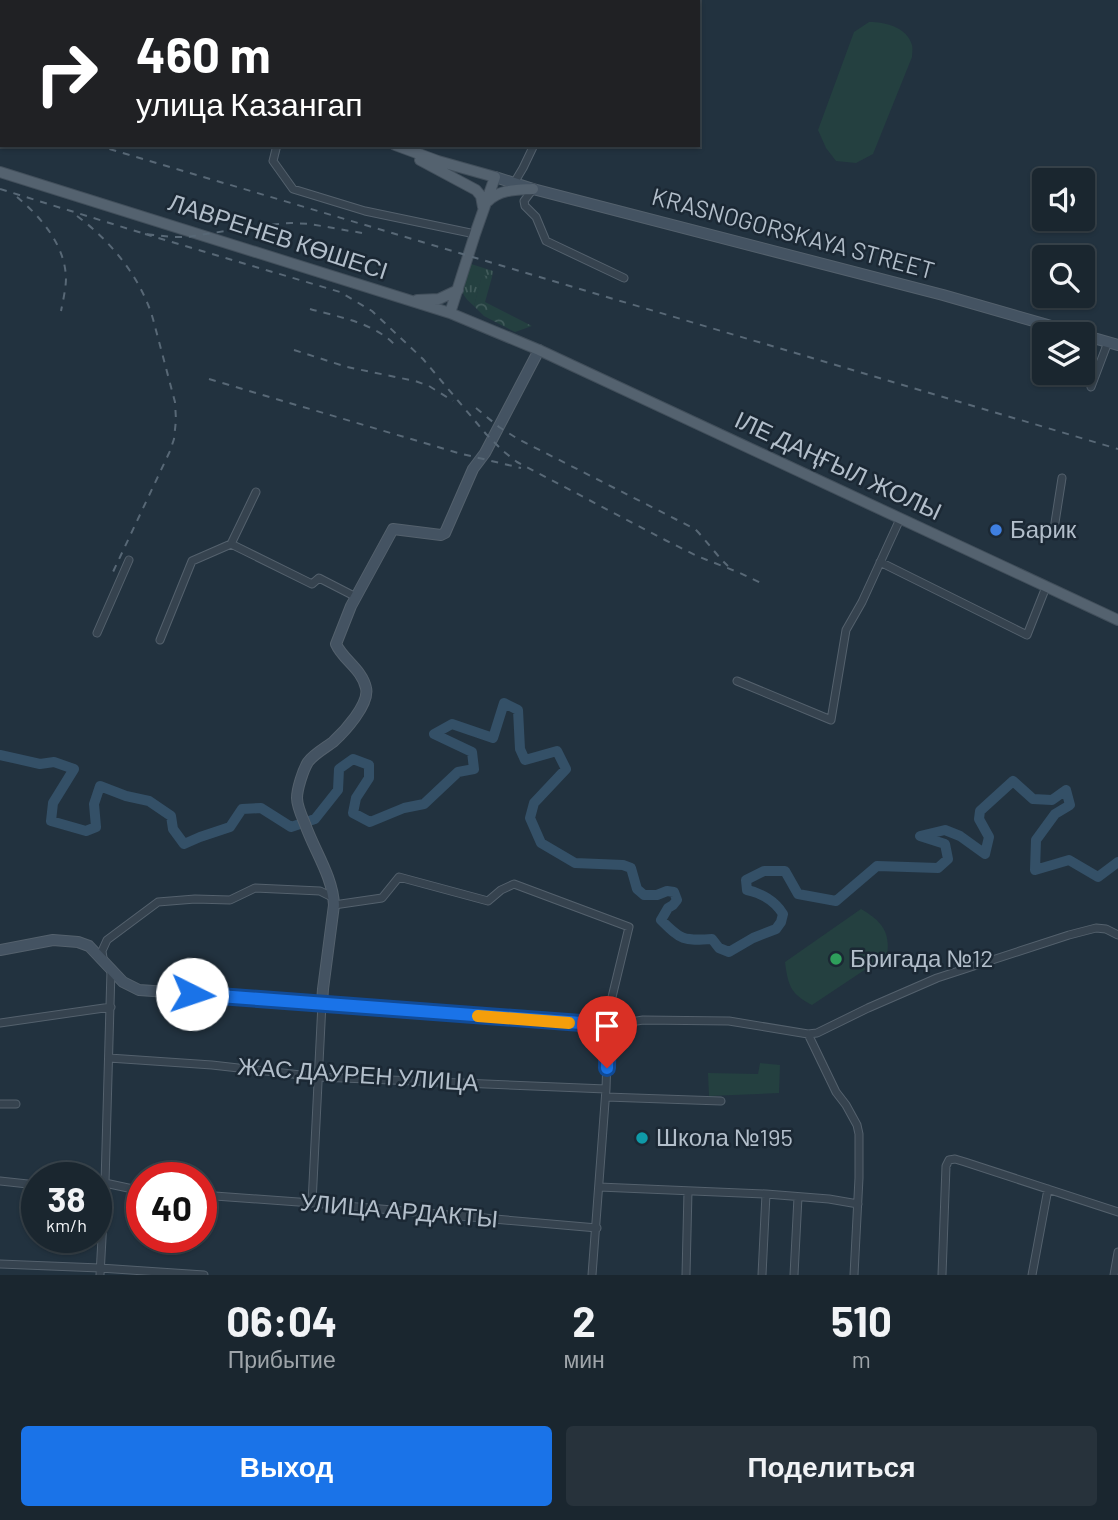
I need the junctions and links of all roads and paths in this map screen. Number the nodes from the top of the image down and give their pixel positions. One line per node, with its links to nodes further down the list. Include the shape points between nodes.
1 (276, 147): 10 (street, via 273,161 293,189 365,211)
2 (398, 147): 9 (main road, via 476,190)
3 (400, 147): 6 (main road)
4 (533, 147): 7 (street)
5 (0, 172): 13 (main road, ЛАВРЕНЕВ КӨШЕСІ)
6 (495, 177): 7 (street, KRASNOGORSKAYA STREET); 9 (main road)
7 (514, 183): 8 (street, KRASNOGORSKAYA STREET)
8 (533, 189): 9 (main road, via 503,191); 11 (street, via 525,206 536,217 546,241); 15 (street, KRASNOGORSKAYA STREET)
9 (484, 206): 10 (main road)
10 (475, 234): 12 (main road)
11 (624, 278)
12 (458, 290): 13 (main road, via 439,299); 14 (main road)
13 (404, 299): 14 (main road, ЛАВРЕНЕВ КӨШЕСІ)
14 (450, 313): 18 (main road, ЛАВРЕНЕВ КӨШЕСІ)
15 (1036, 322)
16 (1095, 339): 17 (street, KRASNOGORSKAYA STREET)
17 (1113, 344): 19 (street)
18 (539, 350): 22 (main road, ІЛЕ ДАҢҒЫЛ ЖОЛЫ); 28 (street, via 473,469 445,533 393,529)
19 (1091, 387)
20 (1062, 478): 23 (street)
21 (256, 492): 24 (street)
22 (900, 519): 26 (street); 27 (main road, ІЛЕ ДАҢҒЫЛ ЖОЛЫ)
23 (1054, 528)
24 (231, 544): 28 (street, via 312,584 319,578); 31 (street, via 192,561)
25 (129, 560): 30 (street)
26 (880, 562): 27 (street, via 1027,635); 32 (street, via 846,629 831,720)
27 (1046, 587): 29 (main road, ІЛЕ ДАҢҒЫЛ ЖОЛЫ)
28 (356, 597): 33 (street, via 335,644 362,677 366,698 335,740 309,760 297,798)
29 (1118, 620)
30 (97, 633)
31 (160, 640)
32 (737, 681)
33 (334, 902): 36 (street, via 320,891 255,888 230,900 159,902 107,940 102,951); 37 (street); 40 (street, via 382,898 399,877 488,901 514,884 629,927)
34 (1118, 935): 41 (street, via 1096,928 1078,932 937,978)
35 (0, 950): 36 (street, via 53,940 78,942 89,946)
36 (107, 967): 37 (street, via 139,990); 38 (street)
37 (323, 1003): 40 (street); 43 (street)
38 (111, 1007): 39 (street); 42 (street)
39 (0, 1023)
40 (607, 1026): 41 (street, via 643,1020 729,1021); 44 (street)
41 (808, 1034): 58 (street, via 857,1125)
42 (109, 1058): 43 (street, ЖАС ДАУРЕН УЛИЦА); 48 (street)
43 (319, 1077): 44 (street, ЖАС ДАУРЕН УЛИЦА); 57 (street)
44 (606, 1093): 45 (street, ЖАС ДАУРЕН УЛИЦА); 51 (street)
45 (721, 1101)
46 (0, 1104): 47 (street)
47 (16, 1104)
48 (106, 1162)
49 (0, 1181): 50 (street)
50 (21, 1183)
51 (598, 1187): 53 (street); 60 (street)
52 (1048, 1189): 59 (street); 71 (street, via 949,1160); 72 (street)
53 (688, 1191): 54 (street); 67 (street)
54 (766, 1194): 56 (street); 68 (street)
55 (217, 1196): 57 (street, УЛИЦА АРДАКТЫ)
56 (798, 1197): 58 (street); 69 (street)
57 (312, 1203): 60 (street, УЛИЦА АРДАКТЫ)
58 (858, 1204): 70 (street)
59 (1118, 1212)
60 (597, 1228): 66 (street)
61 (1118, 1252): 73 (street)
62 (101, 1253): 64 (street)
63 (0, 1264): 64 (street)
64 (100, 1271): 65 (street)
65 (204, 1275)
66 (592, 1275)
67 (685, 1275)
68 (762, 1275)
69 (794, 1275)
70 (855, 1275)
71 (942, 1275)
72 (1032, 1275)
73 (1114, 1275)

